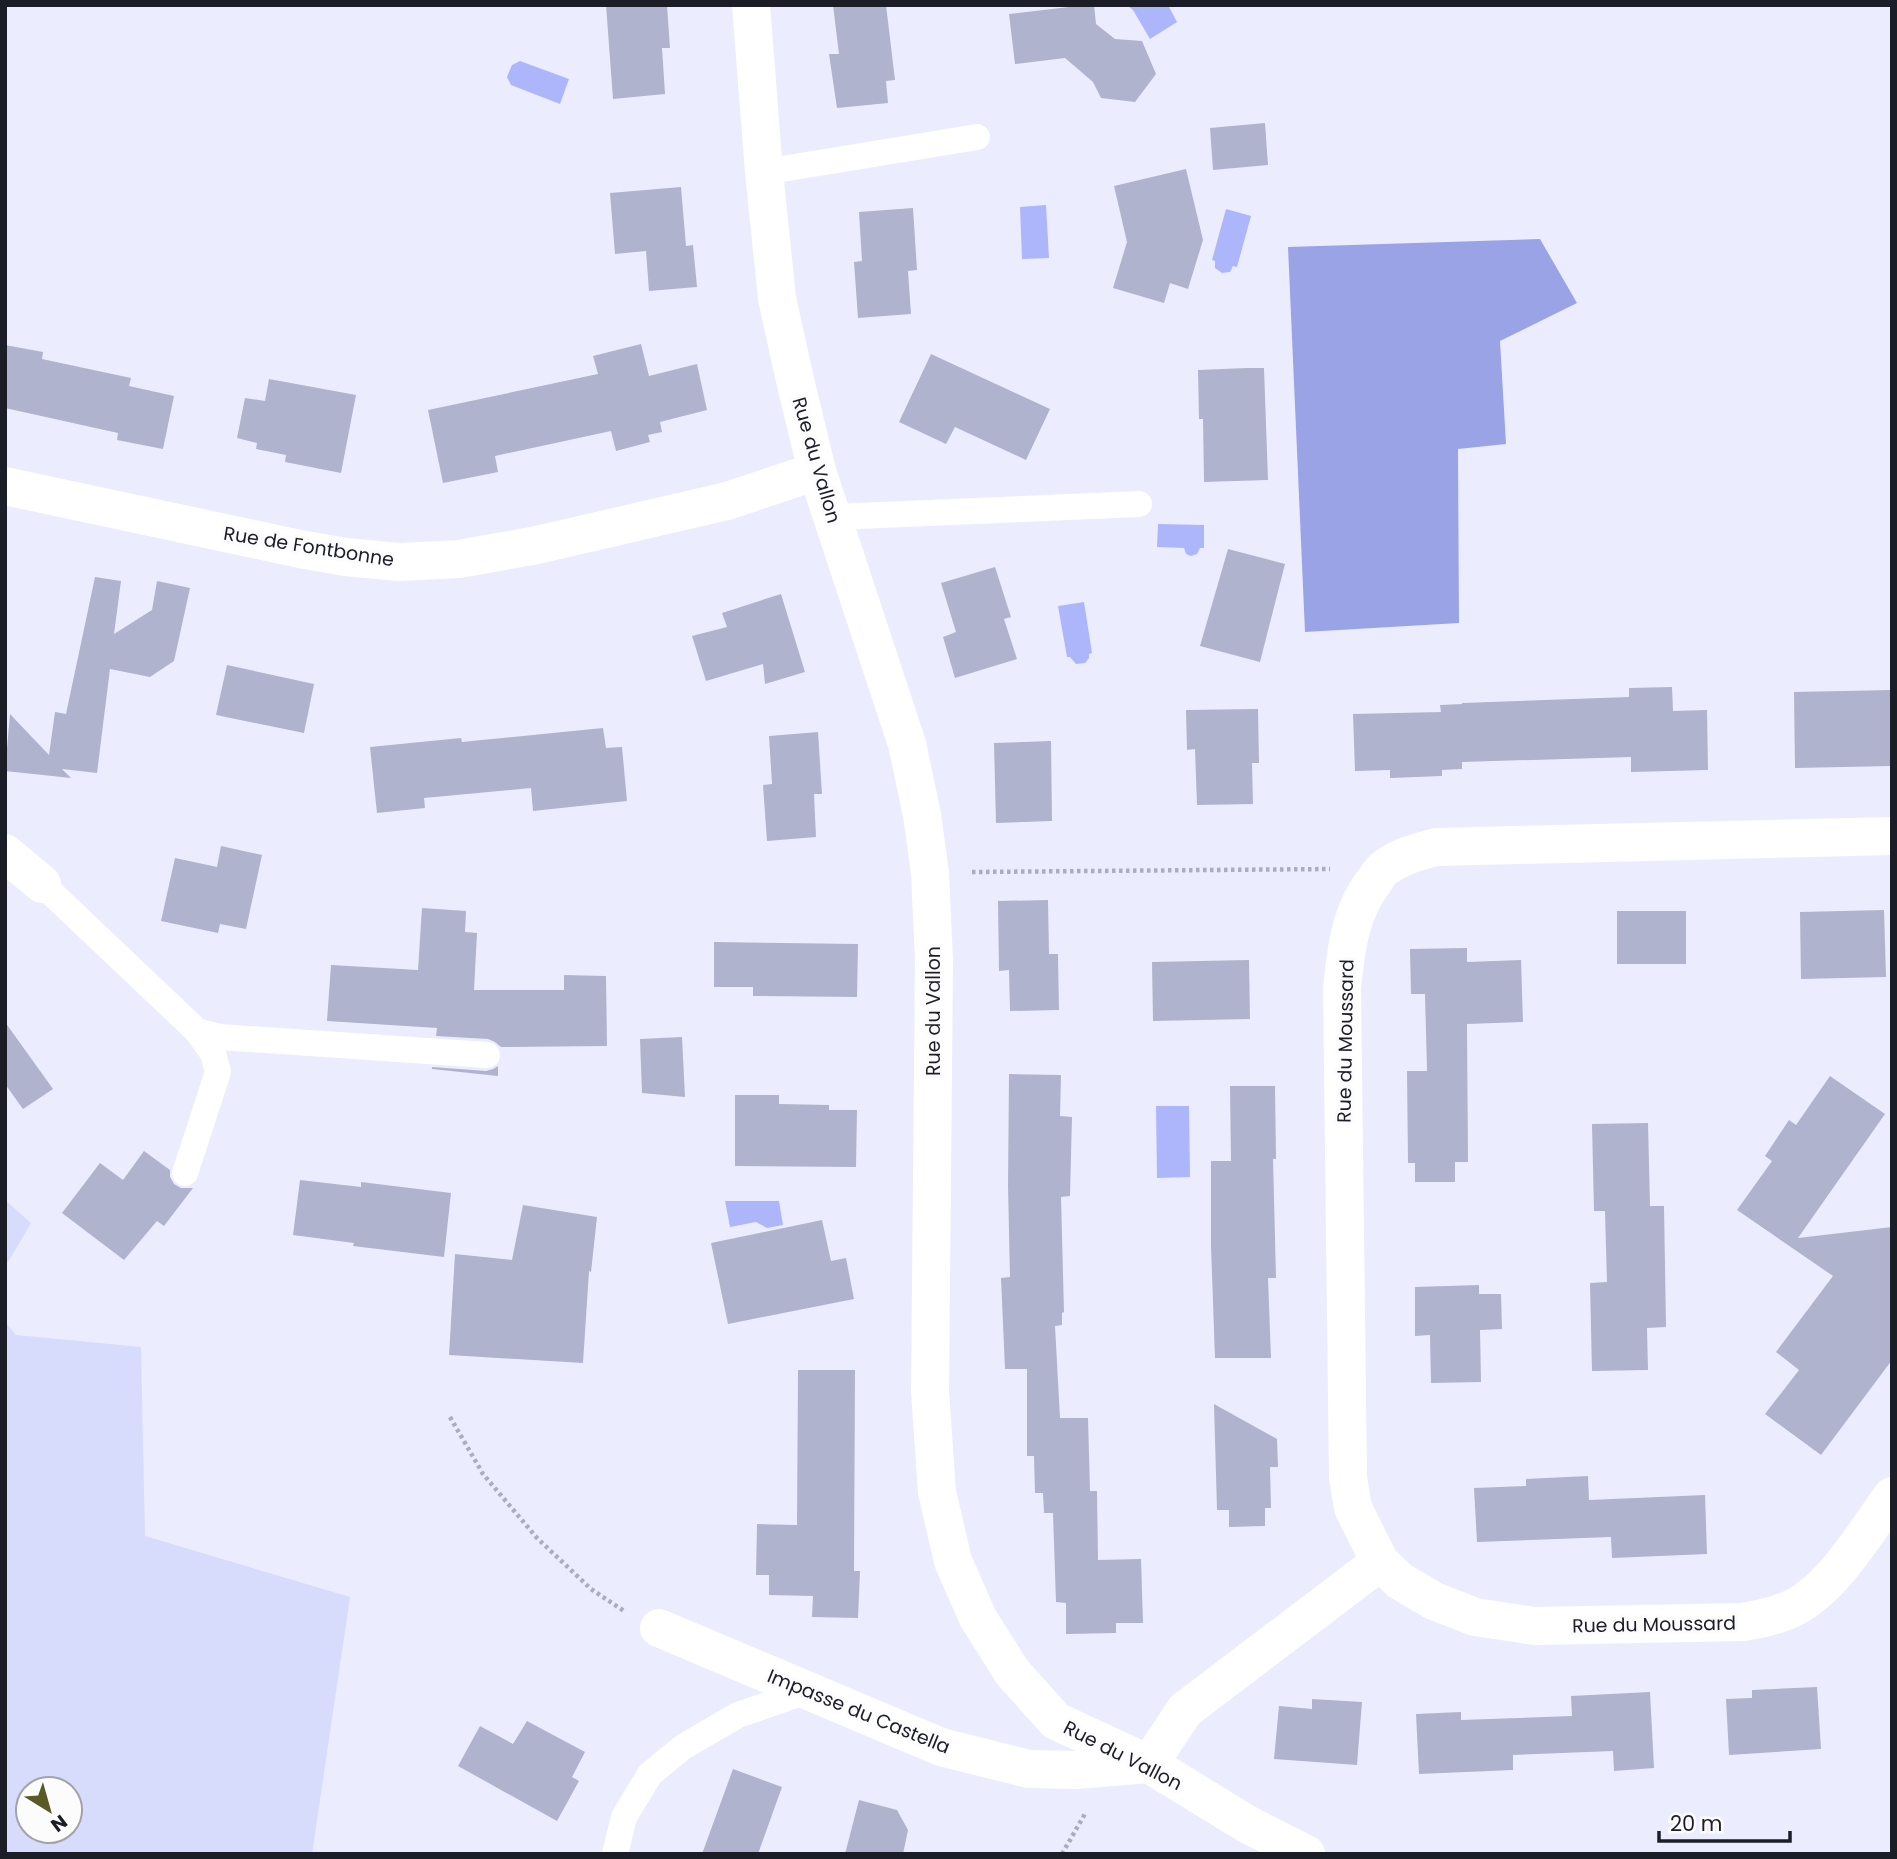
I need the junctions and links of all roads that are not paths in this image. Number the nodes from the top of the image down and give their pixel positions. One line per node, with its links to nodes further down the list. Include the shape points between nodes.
1 (751, 5): 3 (street, Rue du Vallon)
2 (977, 137): 3 (lane)
3 (764, 172): 4 (street, Rue du Vallon, via 777,298)
4 (817, 471): 5 (street, Rue de Fontbonne, via 727,501 537,545 459,559 399,562 300,549); 7 (street, Rue du Vallon)
5 (5, 486)
6 (1139, 504): 7 (lane)
7 (833, 517): 18 (street, Rue du Vallon, via 907,744 930,873 934,961 930,1392 937,1492 953,1561 978,1618 1012,1672 1056,1721)
8 (1892, 836): 15 (street, Rue du Moussard, via 1436,847 1408,854 1384,868 1364,893 1352,921 1342,988 1348,1478 1353,1508)
9 (5, 853): 10 (street)
10 (42, 884): 11 (lane)
11 (197, 1031): 12 (lane, via 220,1037); 13 (lane, via 214,1052 218,1072)
12 (487, 1055)
13 (185, 1173)
14 (1892, 1496): 15 (street, Rue du Moussard, via 1832,1578 1810,1597 1792,1609 1743,1622 1535,1626 1475,1617 1434,1601 1400,1581)
15 (1380, 1562): 18 (street, via 1185,1710)
16 (659, 1628): 17 (street, Impasse du Castella)
17 (807, 1691): 18 (street, Impasse du Castella, via 941,1747 1029,1769); 19 (lane, via 738,1715 683,1747 650,1774 624,1817)
18 (1149, 1765): 20 (street, Rue du Vallon)
19 (615, 1854)
20 (1306, 1854)

